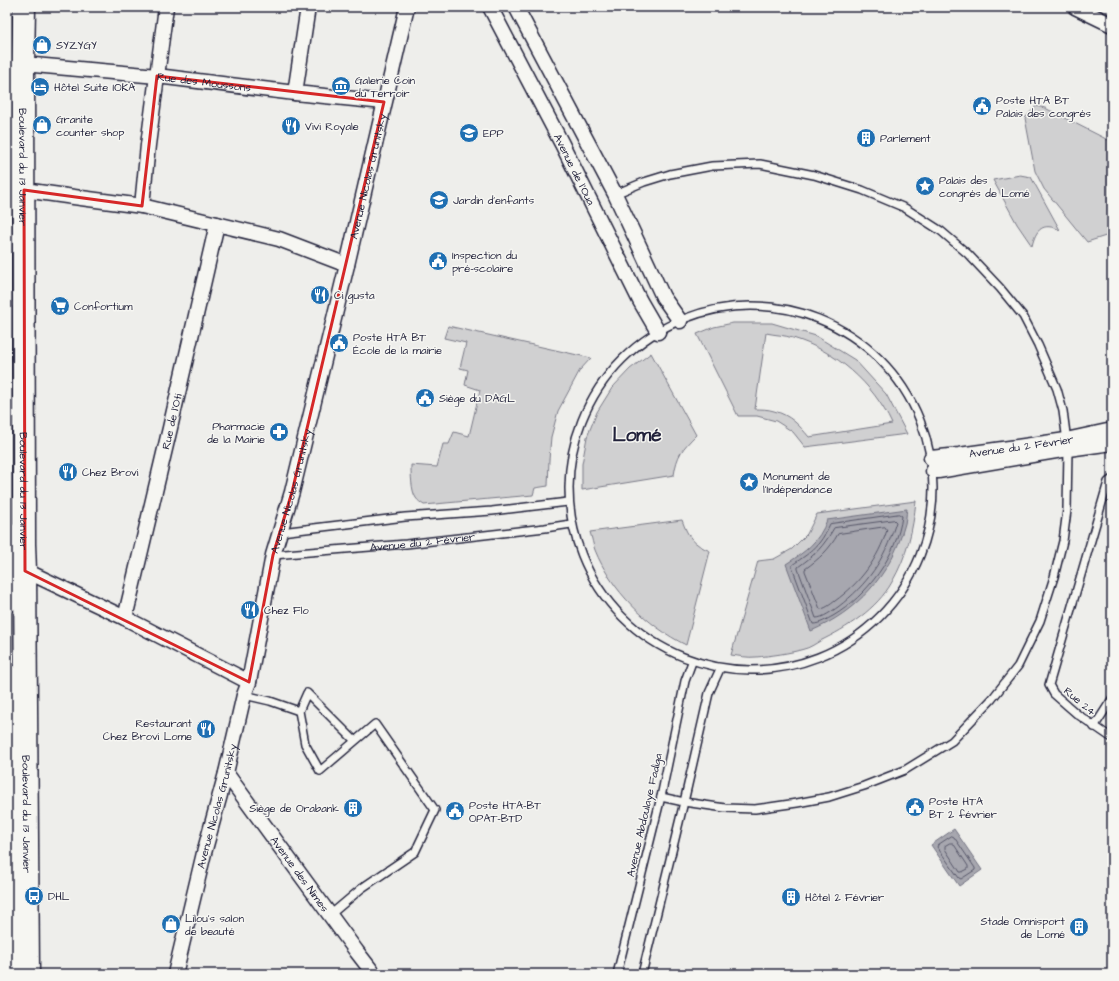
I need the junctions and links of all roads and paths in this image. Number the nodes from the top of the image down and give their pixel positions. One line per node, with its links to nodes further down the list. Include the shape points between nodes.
1 (24, 7): 9 (highway, Boulevard du 13 Janvier)
2 (166, 7): 10 (street)
3 (308, 7): 11 (street)
4 (407, 7): 12 (street, Avenue Nicolas Grunitsky)
5 (490, 7): 19 (street, Avenue de l'Oua)
6 (516, 7): 14 (street)
7 (1075, 7): 8 (street)
8 (1112, 25)
9 (23, 64): 10 (street, Rue des Moussons); 13 (highway, Boulevard du 13 Janvier)
10 (157, 76): 11 (street, Rue des Moussons); 15 (street)
11 (295, 93): 12 (street, Rue des Moussons)
12 (384, 102): 17 (street, Avenue Nicolas Grunitsky)
13 (24, 190): 15 (street); 30 (highway, Boulevard du 13 Janvier, via 24,544)
14 (614, 194): 18 (street, via 663,297); 22 (lane, via 670,174 712,166 760,164 814,174 905,208 941,231 968,254 1023,316 1057,389)
15 (142, 206): 16 (street)
16 (217, 224): 17 (street, via 279,239); 32 (street, Rue de l'Oti)
17 (347, 265): 27 (street, Avenue Nicolas Grunitsky)
18 (680, 321): 19 (lane); 23 (lane, via 715,310 751,306 788,309 835,327 854,338 882,361 905,390 921,423)
19 (658, 332): 25 (lane, via 626,356 608,376 589,404 573,448 569,468)
20 (1112, 430): 22 (street, Avenue du 2 Février)
21 (1112, 443): 22 (street, Avenue du 2 Février)
22 (1067, 444): 23 (street, Avenue du 2 Février, via 938,471); 45 (lane, via 1067,510 1063,541 1040,621 1018,666 992,699 952,741 905,770 829,797 754,809)
23 (932, 464): 34 (lane, via 932,508 924,544 909,578 888,608 860,634 829,653 794,666 757,671)
24 (1112, 479): 40 (lane, Rue 24, via 1108,482 1049,685 1054,694)
25 (568, 502): 26 (lane); 27 (lane, via 405,517)
26 (571, 524): 29 (lane, Avenue du 2 Février, via 414,543); 33 (lane, via 578,550 590,576 604,599 622,620 655,644)
27 (281, 532): 29 (street, Avenue Nicolas Grunitsky)
28 (7, 534): 30 (highway, Boulevard du 13 Janvier)
29 (274, 555): 36 (street, Avenue Nicolas Grunitsky)
30 (13, 563): 31 (highway, Boulevard du 13 Janvier); 32 (street); 47 (highway, Boulevard du 13 Janvier)
31 (7, 601)
32 (125, 618): 36 (street)
33 (692, 662): 34 (lane); 44 (lane, Avenue Abdoulaye Fadiga, via 685,681)
34 (720, 669): 45 (lane, via 709,694)
35 (7, 675): 47 (highway, Boulevard du 13 Janvier)
36 (249, 682): 37 (street, Avenue Nicolas Grunitsky)
37 (244, 695): 39 (lane); 43 (street, Avenue Nicolas Grunitsky)
38 (1112, 699): 40 (lane)
39 (299, 711): 42 (lane, via 307,693); 42 (lane, via 305,744 320,771)
40 (1094, 727): 41 (lane, Rue 24)
41 (1112, 738)
42 (354, 742): 46 (lane, via 375,724 435,810 415,852 362,888)
43 (226, 773): 46 (street, Avenue des Nimes); 48 (street, Avenue Nicolas Grunitsky)
44 (661, 797): 45 (lane); 50 (lane, Avenue Abdoulaye Fadiga)
45 (684, 802): 51 (lane)
46 (330, 915): 49 (street, Avenue des Nimes)
47 (13, 972)
48 (175, 974)
49 (374, 974)
50 (617, 974)
51 (642, 974)

